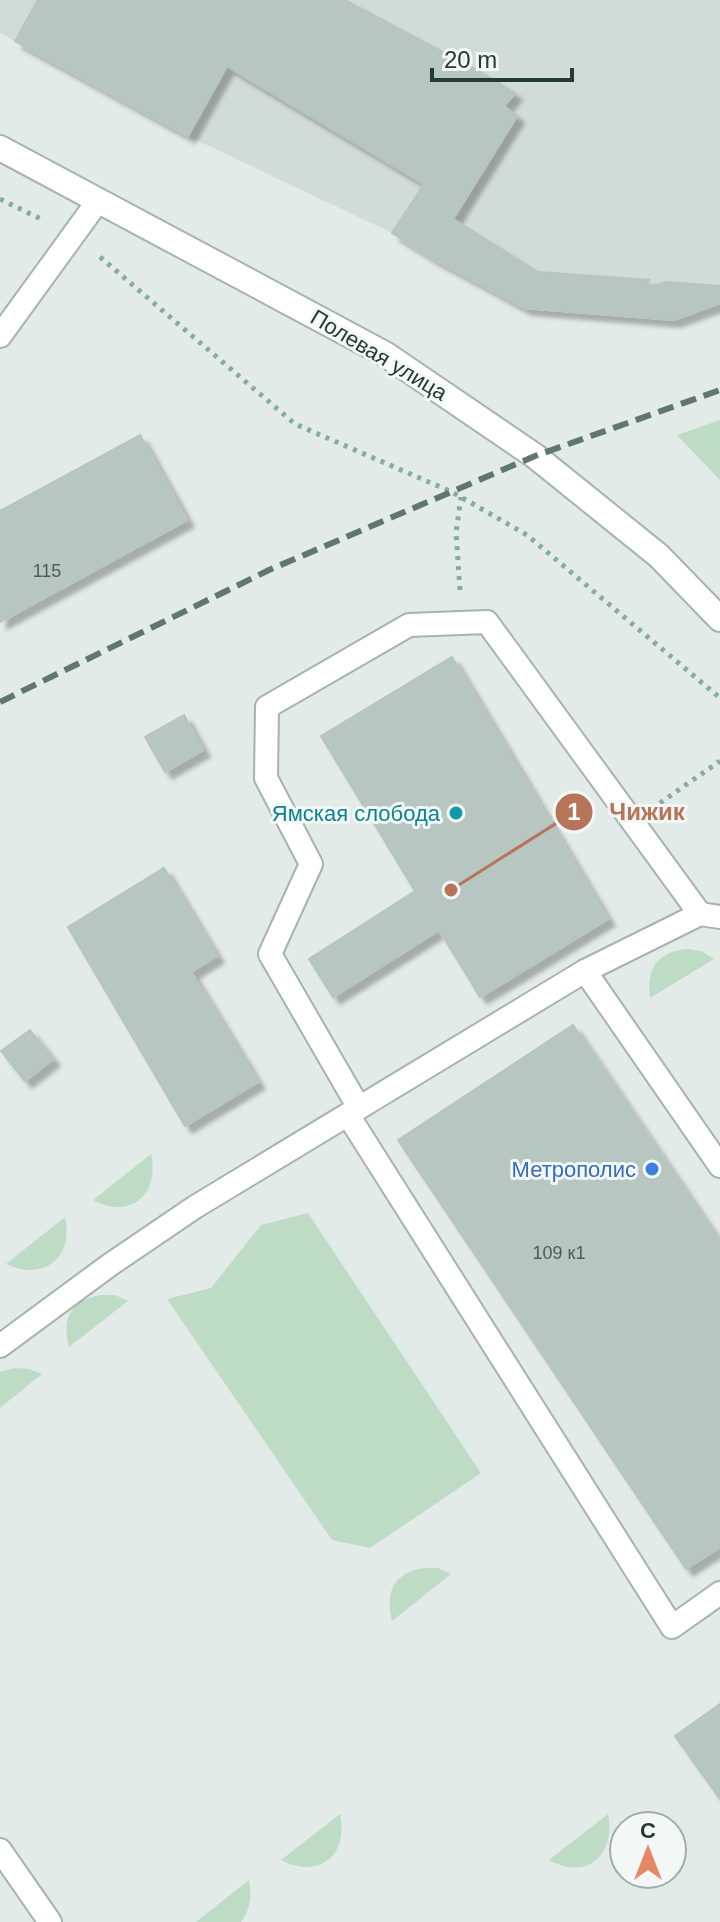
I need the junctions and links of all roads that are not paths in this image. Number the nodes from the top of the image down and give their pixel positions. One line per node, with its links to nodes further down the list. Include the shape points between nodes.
1 (0, 148): 2 (street, Полевая улица)
2 (98, 201): 3 (lane); 4 (street, Полевая улица, via 398,362 535,456 659,556)
3 (0, 336)
4 (720, 619)
5 (710, 916): 6 (lane); 7 (lane, via 487,622 409,625 267,707 266,778 311,864 270,954)
6 (585, 971): 7 (lane); 8 (lane)
7 (354, 1112): 9 (lane, via 171,1223); 10 (lane, via 672,1627)
8 (720, 1166)
9 (0, 1346)
10 (720, 1593)
11 (0, 1850): 12 (lane)
12 (50, 1922)

